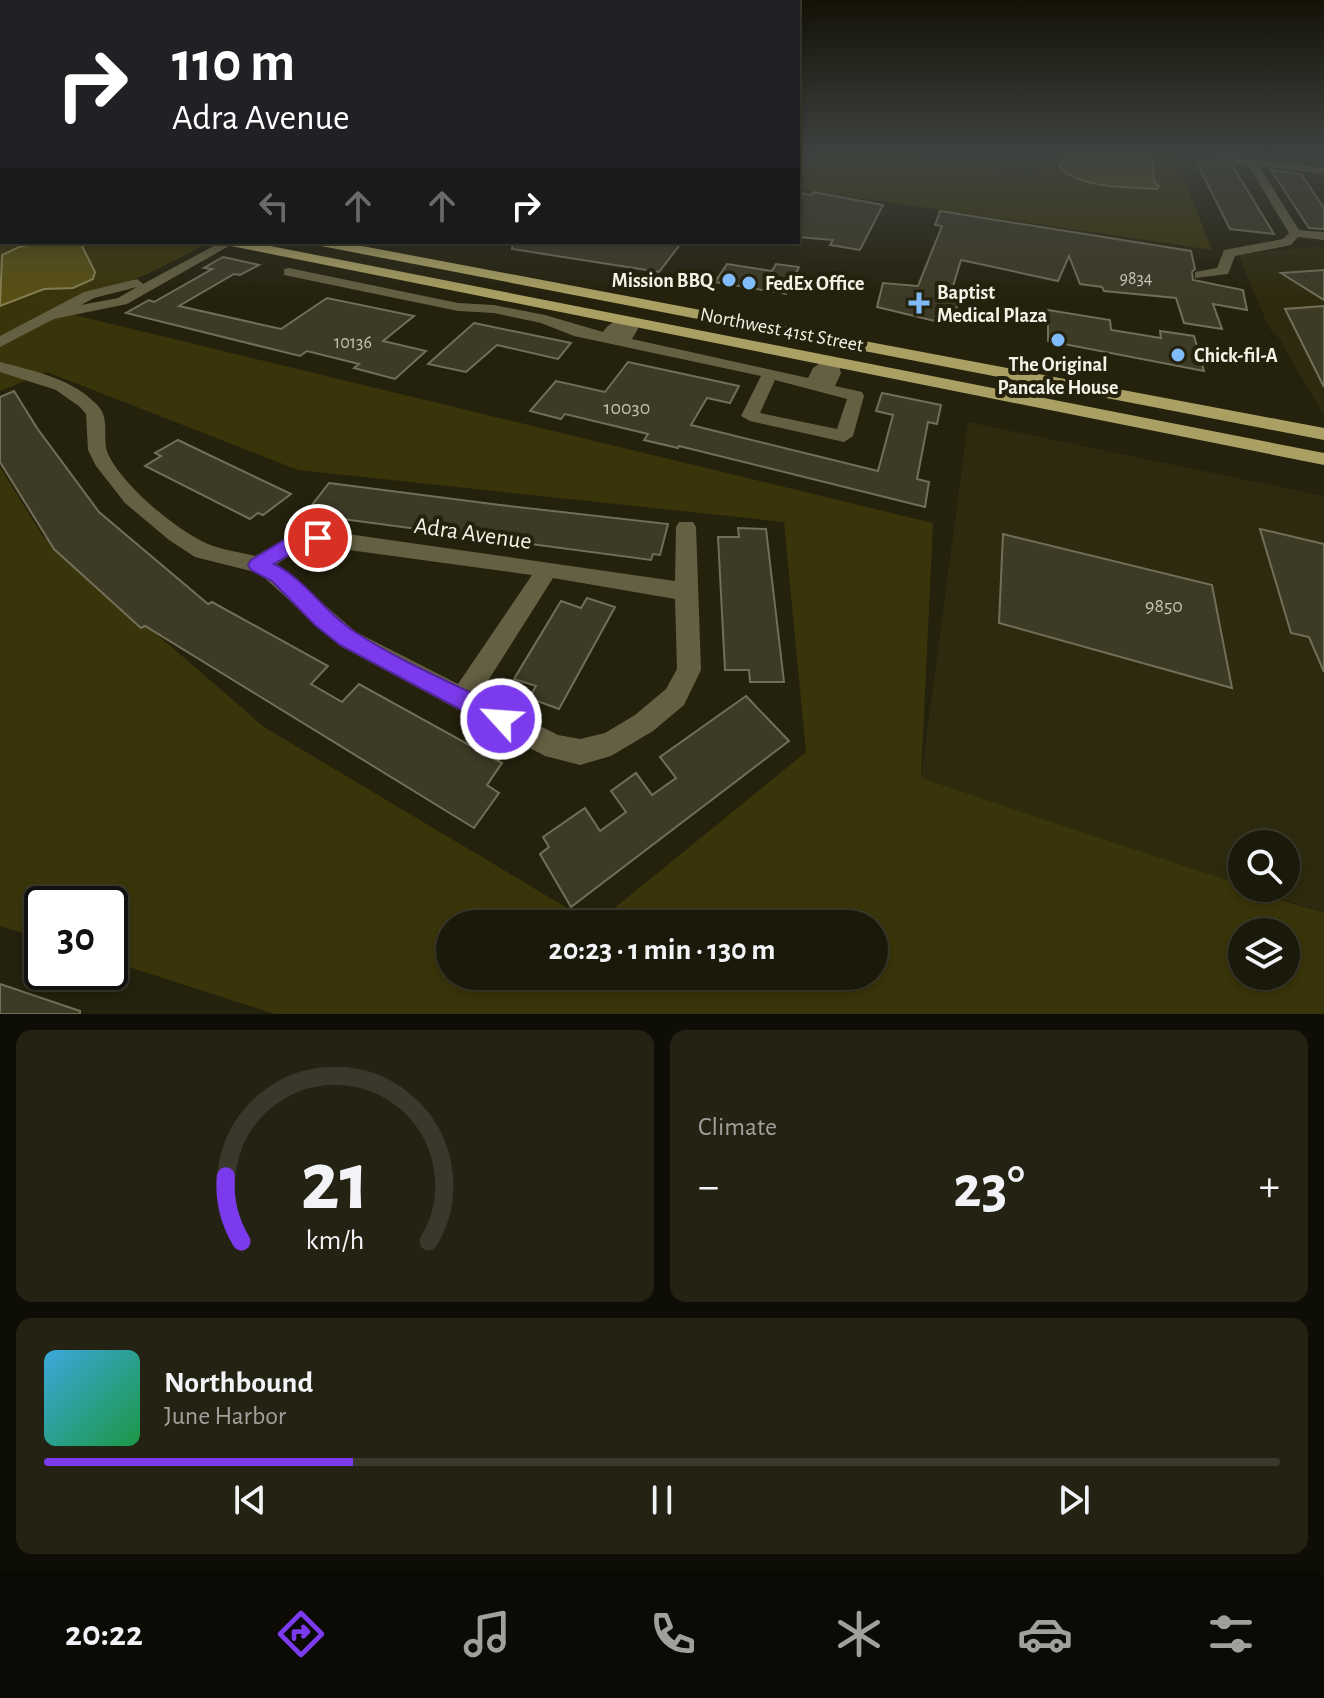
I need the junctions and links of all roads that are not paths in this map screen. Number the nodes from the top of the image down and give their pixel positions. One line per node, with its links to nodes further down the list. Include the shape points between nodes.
1 (1273, 203): 3 (street)
2 (1324, 236): 3 (street)
3 (1291, 237): 8 (street, via 1240,248 1229,253 1223,271)
4 (211, 244): 9 (street)
5 (227, 244): 10 (street)
6 (253, 244): 7 (main road, Northwest 41st Street)
7 (319, 250): 12 (main road, Northwest 41st Street); 13 (street, via 315,265 294,273 458,307 530,316); 19 (main road, Northwest 41st Street)
8 (1200, 275)
9 (149, 279): 10 (street); 11 (street)
10 (122, 297): 11 (street)
11 (81, 303): 14 (street)
12 (629, 321): 13 (street, via 626,336); 15 (main road, Northwest 41st Street)
13 (611, 339): 17 (street)
14 (0, 342)
15 (830, 361): 18 (street, via 833,373); 20 (main road, Northwest 41st Street)
16 (0, 367): 22 (street, via 62,386 86,403 95,413 103,462 132,498 176,535 203,551)
17 (770, 374): 18 (street); 18 (street, via 750,416 844,436 856,396)
18 (819, 388)
19 (1324, 434)
20 (1324, 459)
21 (686, 527): 24 (street)
22 (258, 565): 23 (street, Adra Avenue, via 290,545 318,538); 25 (street, via 279,575 348,639)
23 (548, 569): 24 (street, Adra Avenue); 25 (street)
24 (686, 592): 25 (street, via 690,660 682,688 628,735 597,749 568,751)
25 (462, 700)

